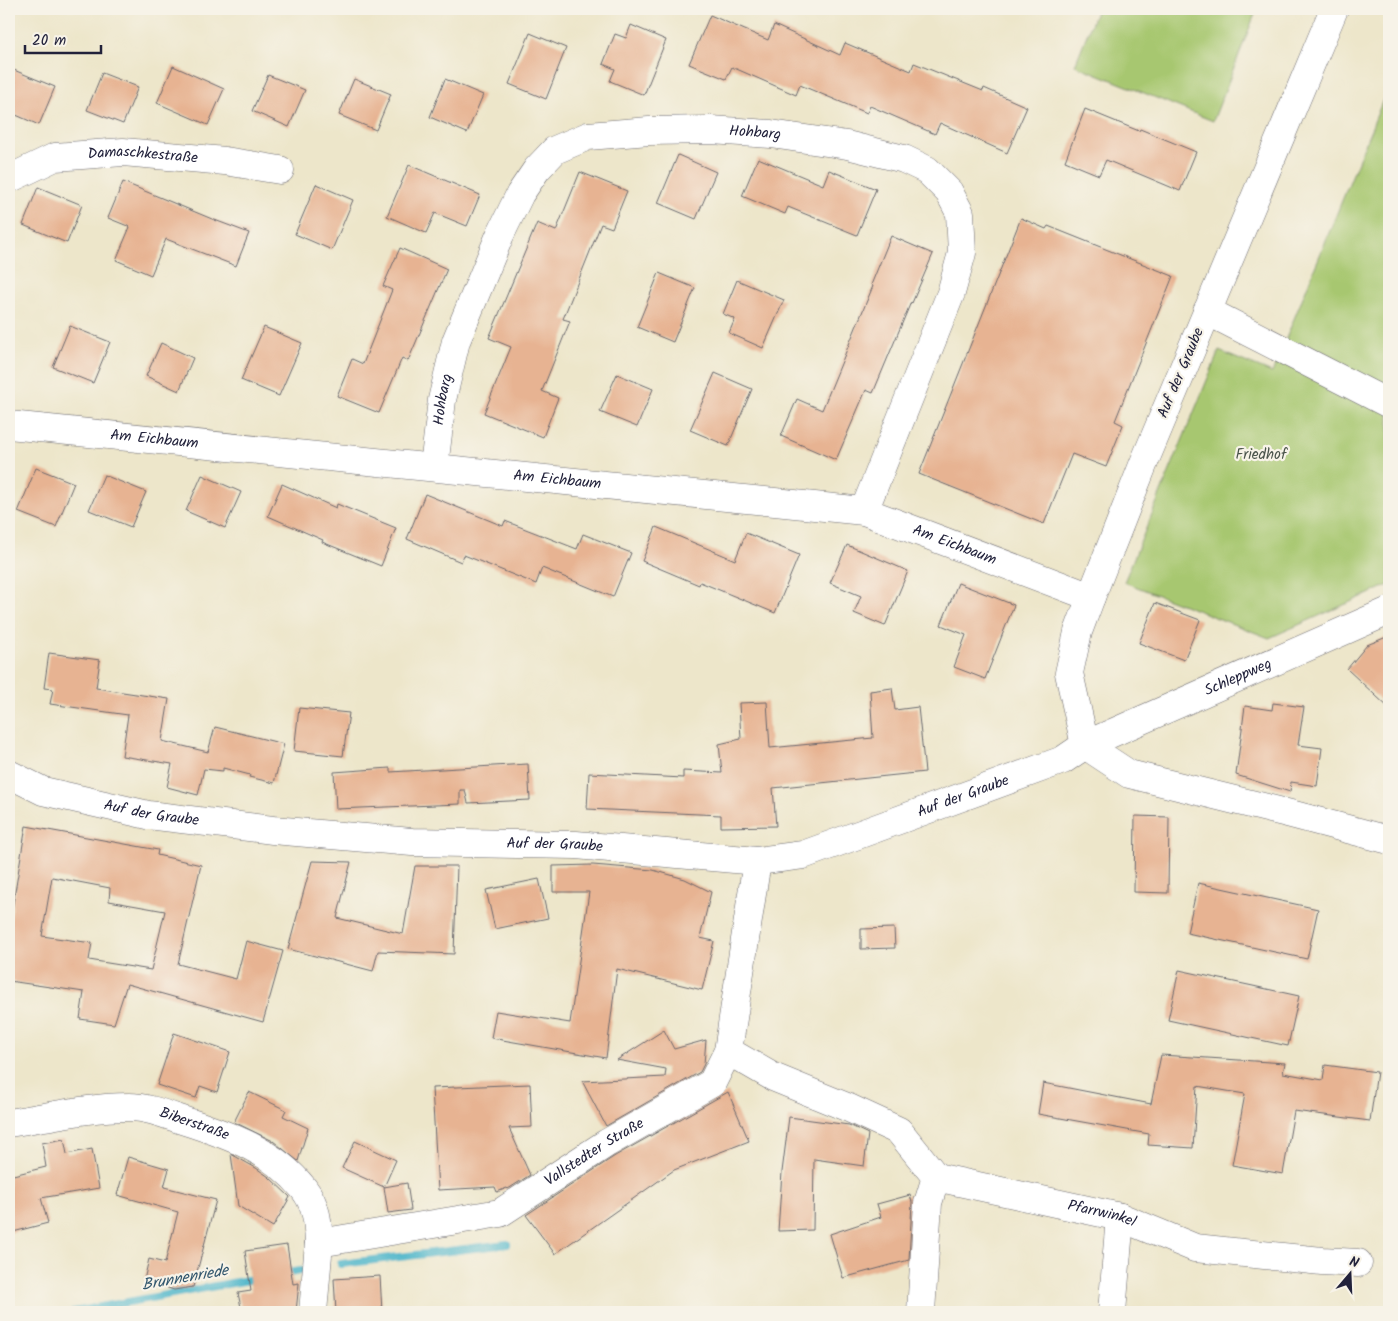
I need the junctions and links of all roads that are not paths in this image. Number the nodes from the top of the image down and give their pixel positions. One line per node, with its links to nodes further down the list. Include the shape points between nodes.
1 (1334, 9): 4 (street, Auf der Graube)
2 (280, 170): 3 (street, Damaschkestraße, via 225,161 123,152 56,157)
3 (9, 179)
4 (1207, 311): 5 (street); 9 (street, Auf der Graube)
5 (1389, 404)
6 (9, 425): 7 (street, Am Eichbaum)
7 (434, 467): 8 (street, Am Eichbaum); 8 (street, Hohbarg, via 442,400 456,342 520,194 536,169 555,150 588,136 640,131 711,130 771,134 847,145 904,159 927,170 948,192 960,213 962,253 951,293)
8 (864, 511): 9 (street, Am Eichbaum)
9 (1090, 597): 11 (street, Auf der Graube, via 1069,673)
10 (1389, 611): 11 (street, Schleppweg)
11 (1085, 745): 13 (street, via 1129,774); 14 (street, Auf der Graube, via 1063,760 803,855)
12 (9, 774): 14 (street, Auf der Graube, via 43,791 148,815 273,830 412,842 576,845)
13 (1389, 840)
14 (758, 861): 15 (street, Vallstedter Straße)
15 (728, 1051): 17 (street, via 773,1077 899,1131); 19 (street, Vallstedter Straße, via 712,1083 607,1144 500,1213)
16 (9, 1123): 19 (street, Biberstraße, via 102,1108 131,1107 234,1137 278,1163 305,1190 317,1214)
17 (936, 1177): 18 (street, Pfarrwinkel); 22 (street, via 928,1203)
18 (1120, 1216): 20 (street, Pfarrwinkel, via 1195,1248); 23 (street)
19 (319, 1243): 21 (street)
20 (1358, 1263)
21 (313, 1312)
22 (921, 1312)
23 (1112, 1312)

